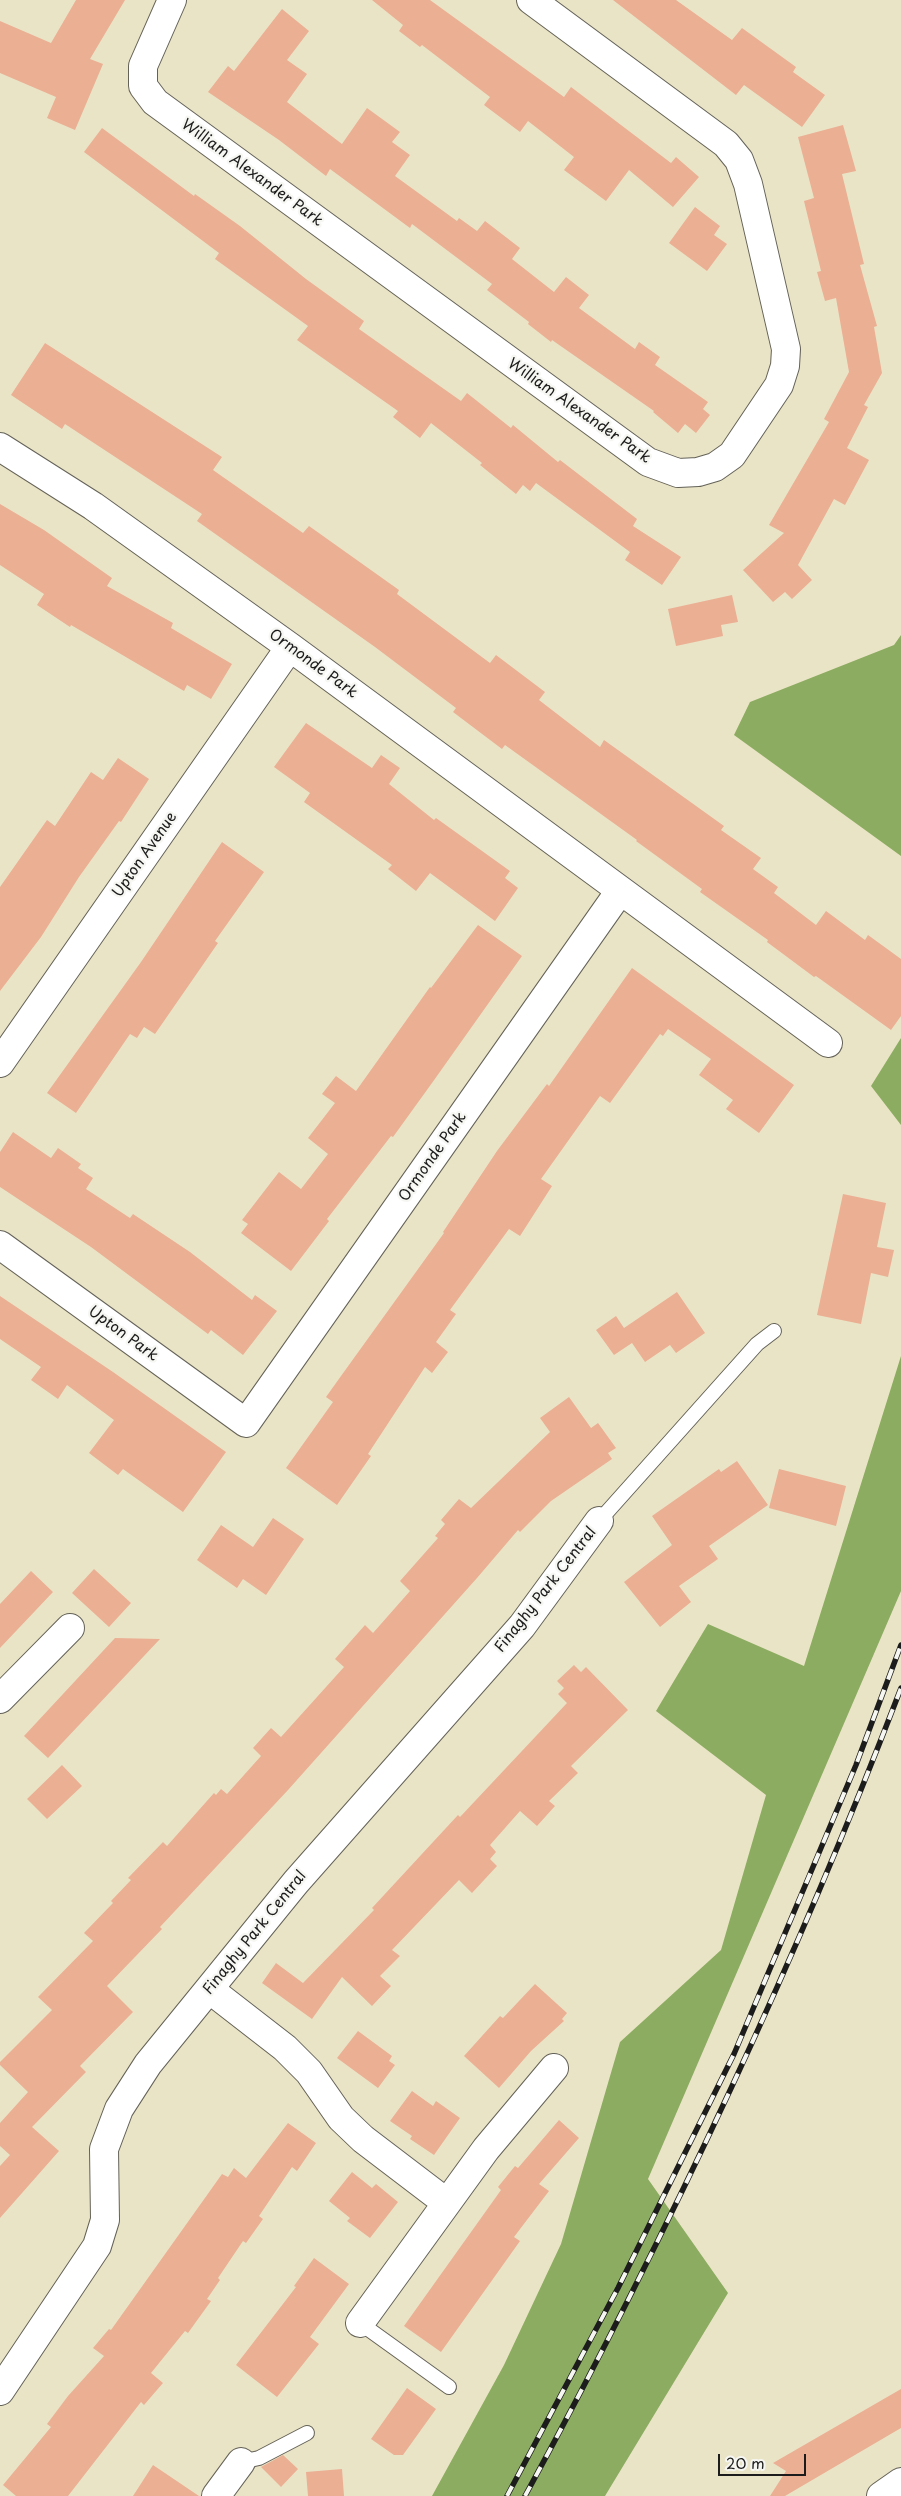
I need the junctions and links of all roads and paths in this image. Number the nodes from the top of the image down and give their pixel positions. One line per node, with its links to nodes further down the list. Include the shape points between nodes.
1 (172, 0): 2 (street, William Alexander Park, via 143,66 143,86 155,102 648,462 678,473 715,467 732,455 779,385 785,366 786,349 748,184 738,160 726,144)
2 (531, 0)
3 (0, 447): 4 (street, Ormonde Park, via 93,506)
4 (290, 647): 5 (street, Ormonde Park); 7 (street, Upton Avenue)
5 (620, 891): 6 (street, Ormonde Park); 10 (street, Ormonde Park)
6 (828, 1043)
7 (0, 1063)
8 (0, 1245): 10 (street, Upton Park)
9 (774, 1331): 11 (lane, via 757,1344)
10 (246, 1423)
11 (599, 1521): 14 (street, Finaghy Park Central, via 522,1626 296,1882)
12 (70, 1628): 13 (street)
13 (0, 1699)
14 (209, 1989): 16 (street, via 285,2048 309,2072 341,2118 363,2139); 19 (street, Finaghy Park Central, via 148,2064 119,2109 104,2149 105,2220 97,2246)
15 (554, 2068): 16 (street, via 486,2149)
16 (447, 2203): 17 (street)
17 (360, 2322): 18 (lane)
18 (449, 2387)
19 (0, 2391)
20 (307, 2433): 21 (lane, via 259,2458)
21 (241, 2462): 23 (street)
22 (901, 2482): 24 (street)
23 (216, 2496)
24 (881, 2496)

